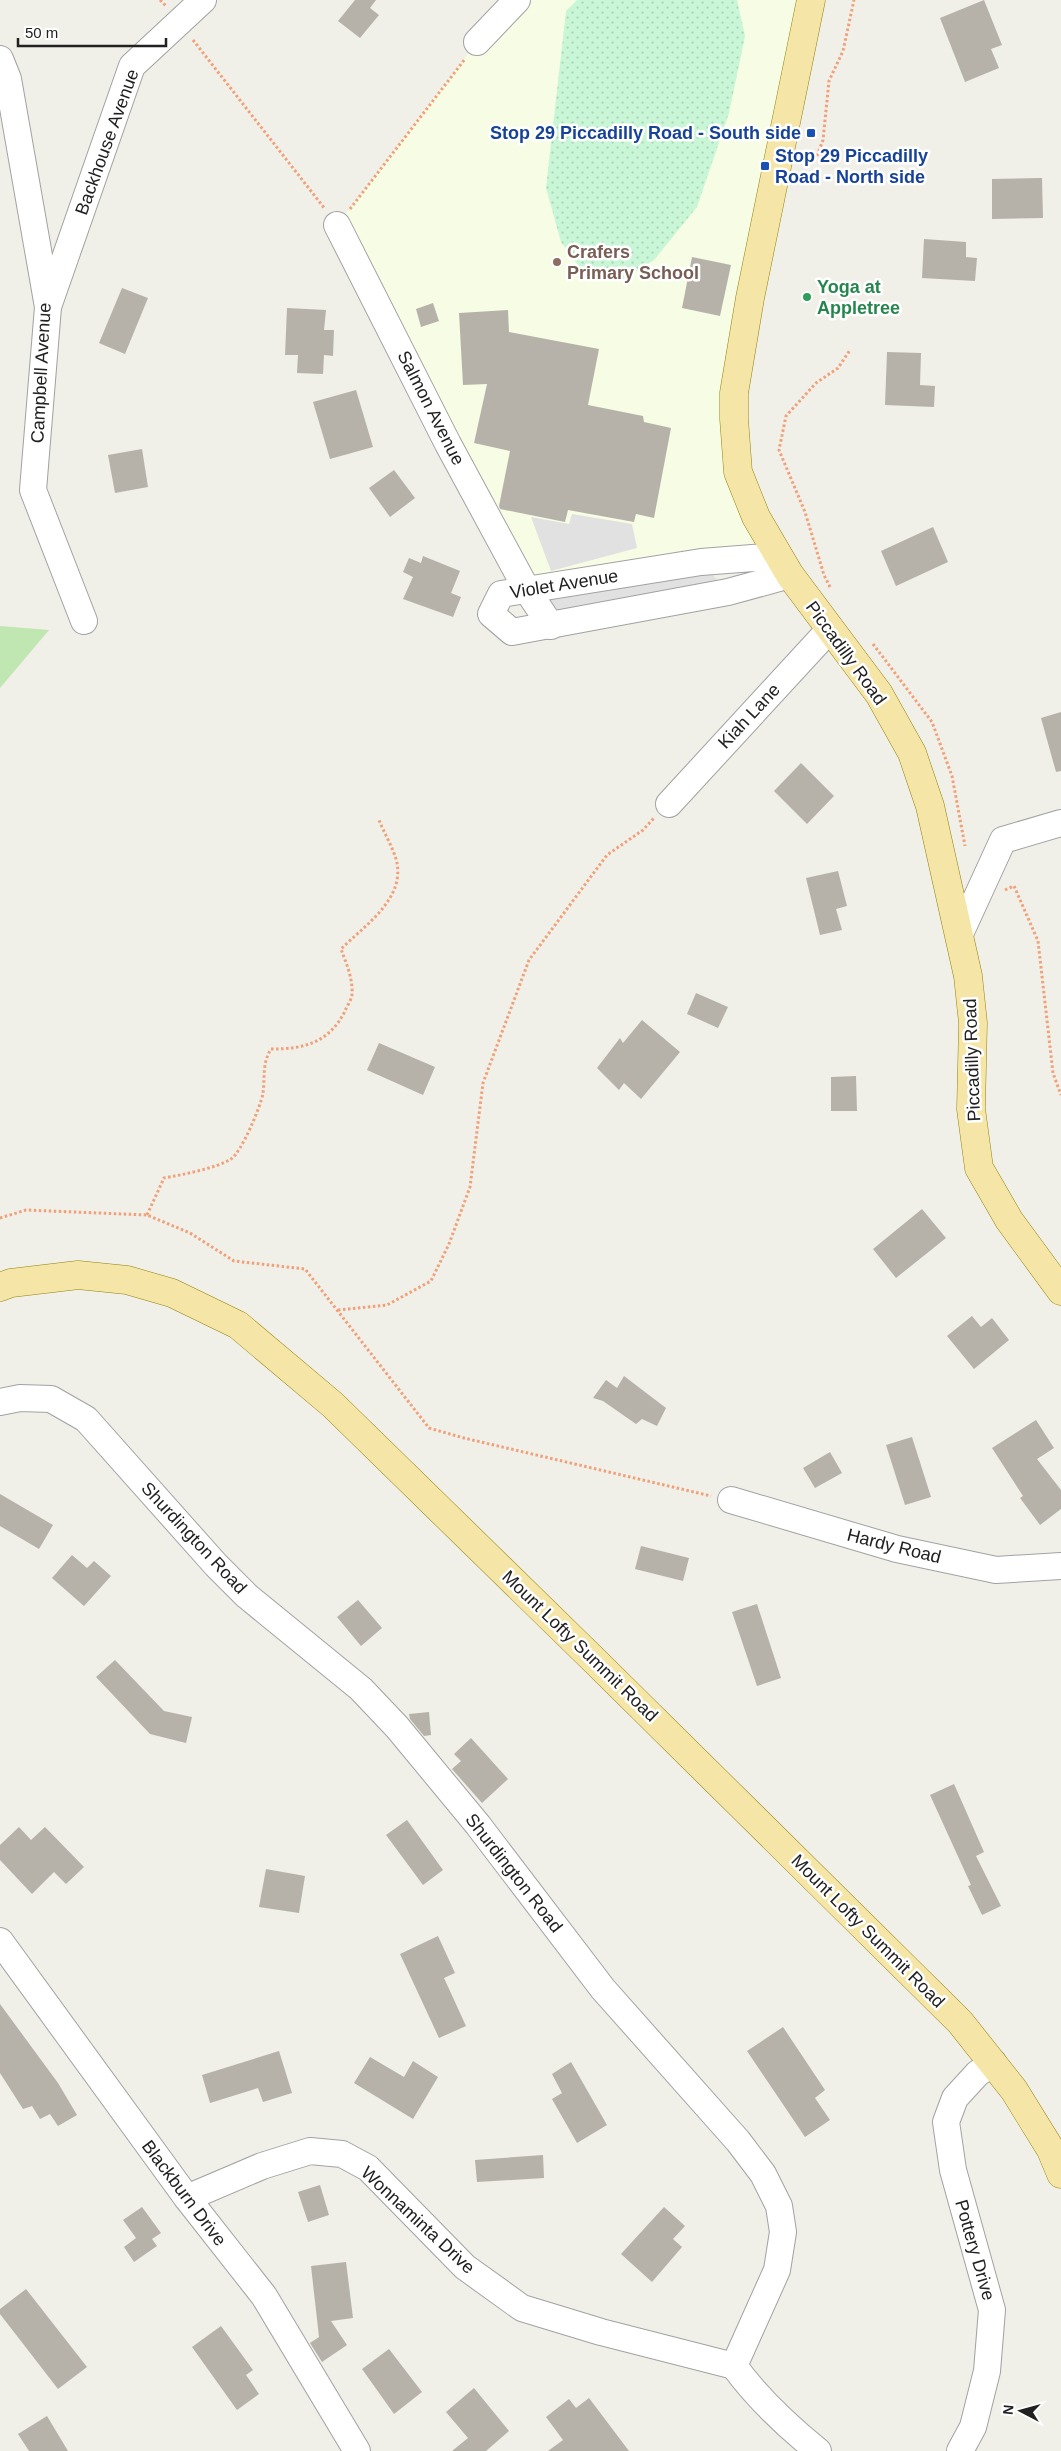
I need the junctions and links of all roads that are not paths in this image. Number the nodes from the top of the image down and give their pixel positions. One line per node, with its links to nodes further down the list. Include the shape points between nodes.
1 (203, 0): 7 (street, Backhouse Avenue, via 132,66)
2 (517, 0): 4 (street)
3 (811, 0): 8 (main road, Piccadilly Road, via 750,298 734,393 738,472 756,517)
4 (477, 42)
5 (0, 59): 7 (street, Campbell Avenue, via 8,79)
6 (338, 225): 9 (street, Salmon Avenue, via 448,444)
7 (48, 307): 10 (street, Campbell Avenue, via 33,490)
8 (784, 566): 9 (street, Violet Avenue, via 701,562); 11 (street, Violet Avenue, via 728,592); 12 (main road, Piccadilly Road)
9 (527, 590): 11 (street, Salmon Avenue); 11 (street, Violet Avenue, via 501,594 491,614 512,632)
10 (84, 621)
11 (551, 626)
12 (830, 629): 13 (street, Kiah Lane); 15 (main road, Piccadilly Road, via 879,694 912,753 930,806)
13 (669, 804)
14 (1061, 823): 15 (street, via 1003,840)
15 (959, 936): 17 (main road, Piccadilly Road, via 974,1023 971,1109 979,1168 1009,1220)
16 (0, 1287): 22 (main road, Mount Lofty Summit Road, via 78,1275 127,1280 172,1293 238,1325 333,1405 599,1665 960,2022)
17 (1061, 1291)
18 (0, 1402): 25 (street, Shurdington Road, via 20,1398 51,1399 86,1419 216,1566 247,1596 361,1689 397,1727 478,1825 603,1989 738,2141 763,2174 780,2206 783,2232 777,2270)
19 (731, 1500): 20 (street, Hardy Road, via 897,1548 996,1570)
20 (1061, 1566)
21 (0, 1942): 24 (street, Blackburn Drive)
22 (992, 2062): 23 (main road, Mount Lofty Summit Road, via 1033,2120); 28 (street, Pottery Drive, via 955,2098 946,2122 953,2170 992,2310 987,2371 973,2427)
23 (1061, 2174)
24 (187, 2198): 25 (street, Wonnaminta Drive, via 262,2166 310,2151 342,2154 368,2168 465,2267 522,2308); 26 (street, Blackburn Drive, via 264,2296)
25 (734, 2366): 27 (street, via 776,2416)
26 (357, 2451)
27 (818, 2451)
28 (960, 2451)

